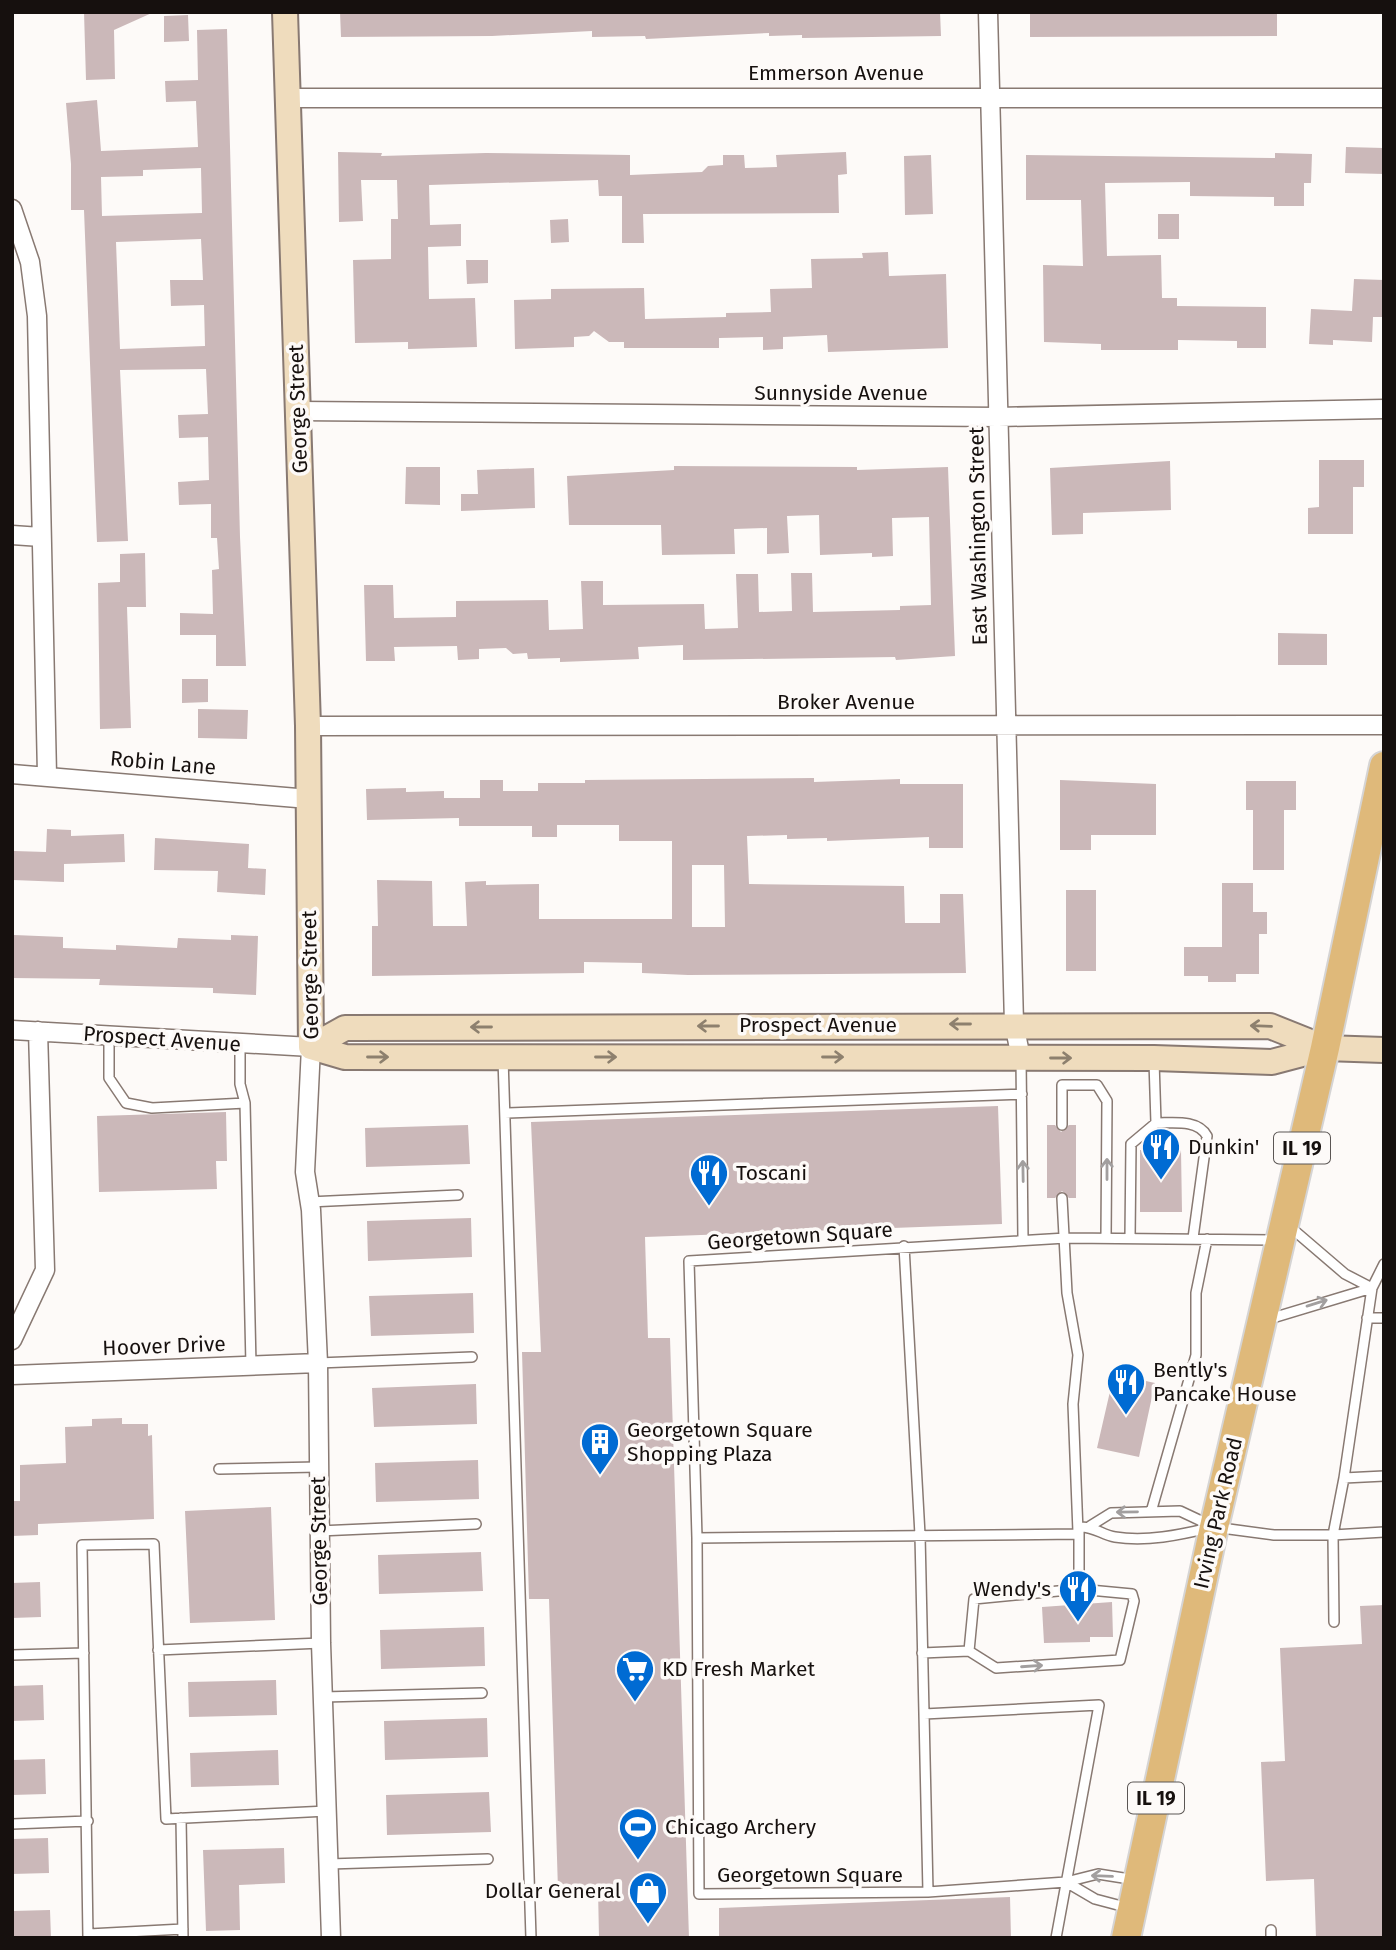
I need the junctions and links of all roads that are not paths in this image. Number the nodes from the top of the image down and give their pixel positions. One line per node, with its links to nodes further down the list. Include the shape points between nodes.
1 (285, 12): 4 (street, George Street)
2 (988, 12): 3 (street, East Washington Street)
3 (989, 96): 4 (street, Emmerson Avenue); 5 (street, Emmerson Avenue); 9 (street, East Washington Street)
4 (288, 98): 8 (street, George Street)
5 (1384, 98)
6 (12, 209): 11 (street, via 30,262 37,316)
7 (1384, 409): 9 (street, Sunnyside Avenue)
8 (298, 411): 9 (street, Sunnyside Avenue); 14 (street, George Street)
9 (998, 417): 12 (street, East Washington Street)
10 (12, 535): 11 (street)
11 (41, 537): 17 (street)
12 (1004, 725): 13 (street, Broker Avenue); 14 (street, Broker Avenue); 20 (street, East Washington Street)
13 (1384, 725)
14 (308, 726): 19 (street, George Street)
15 (1384, 766): 18 (main road, IL 19)
16 (12, 774): 17 (street, Robin Lane)
17 (47, 775): 19 (street, Robin Lane)
18 (1381, 794): 26 (main road, IL 19)
19 (309, 799): 25 (street, George Street)
20 (1014, 1024): 25 (street, Prospect Avenue, one-way to 25, via 345,1028); 26 (street, Prospect Avenue, one-way to 20, via 1270,1026); 29 (street, East Washington Street)
21 (12, 1030): 22 (street, Prospect Avenue)
22 (38, 1031): 23 (street, Prospect Avenue); 52 (street, via 45,1270)
23 (109, 1036): 24 (street, Prospect Avenue); 32 (lane, via 109,1078 126,1103 152,1108)
24 (240, 1044): 25 (street, Prospect Avenue); 32 (lane)
25 (312, 1047): 28 (street, Prospect Avenue, one-way to 28, via 345,1057); 38 (street, George Street, via 304,1137)
26 (1325, 1048): 27 (street, Prospect Avenue); 30 (street, Prospect Avenue, via 1272,1062); 39 (main road, Irving Park Road / IL 19)
27 (1384, 1049)
28 (503, 1057): 29 (street, Prospect Avenue, one-way to 29); 33 (lane)
29 (1021, 1058): 30 (street, Prospect Avenue, one-way to 30); 31 (lane)
30 (1154, 1058): 34 (lane)
31 (1022, 1094): 33 (lane); 44 (lane, one-way to 31)
32 (245, 1103): 55 (lane)
33 (505, 1113): 95 (lane)
34 (1156, 1123): 42 (lane, via 1131,1144); 43 (lane, via 1195,1124 1207,1136)
35 (1062, 1125): 41 (lane, one-way to 35, via 1107,1101 1097,1085 1062,1085)
36 (458, 1195): 38 (lane)
37 (1062, 1198): 40 (lane)
38 (309, 1202): 54 (street, George Street)
39 (1283, 1231): 45 (lane, Georgetown Square); 48 (lane); 51 (main road, Irving Park Road / IL 19)
40 (1066, 1238): 41 (lane, Georgetown Square); 44 (lane, Georgetown Square); 66 (lane, via 1067,1293 1077,1355 1073,1404)
41 (1106, 1238): 42 (lane, Georgetown Square)
42 (1130, 1238): 43 (lane, Georgetown Square)
43 (1194, 1238): 45 (lane, Georgetown Square)
44 (1023, 1239): 46 (lane, Georgetown Square)
45 (1207, 1239): 61 (lane, via 1196,1293 1196,1355)
46 (904, 1246): 68 (lane); 70 (lane, Georgetown Square, via 689,1261)
47 (1384, 1264): 48 (lane)
48 (1372, 1287): 49 (lane); 51 (lane, one-way to 48)
49 (1367, 1318): 50 (lane); 60 (lane)
50 (1384, 1318)
51 (1262, 1321): 64 (main road, Irving Park Road / IL 19)
52 (12, 1340)
53 (472, 1357): 54 (lane)
54 (318, 1363): 55 (street, Hoover Drive); 57 (street, George Street)
55 (251, 1366): 56 (street, Hoover Drive)
56 (12, 1375)
57 (318, 1467): 58 (lane); 65 (street, George Street)
58 (219, 1469)
59 (1384, 1476): 60 (lane)
60 (1344, 1478): 69 (lane)
61 (1152, 1511): 63 (lane, one-way to 63, via 1111,1513); 64 (lane, via 1180,1511)
62 (476, 1524): 65 (lane)
63 (1090, 1526): 64 (lane, via 1114,1537 1175,1536); 66 (lane)
64 (1214, 1527): 69 (lane, via 1274,1535); 88 (main road, Irving Park Road / IL 19)
65 (319, 1531): 73 (street, George Street)
66 (1079, 1531): 68 (lane); 71 (lane)
67 (1384, 1532): 69 (lane)
68 (920, 1535): 70 (lane); 77 (lane)
69 (1333, 1535): 72 (lane)
70 (696, 1538): 90 (lane, Georgetown Square, via 699,1894)
71 (1079, 1589): 75 (lane, via 974,1599); 75 (lane, one-way to 71, via 996,1668 1120,1660 1132,1594)
72 (1334, 1622)
73 (321, 1643): 74 (lane); 80 (street, George Street)
74 (158, 1650): 76 (lane, via 153,1544 82,1545); 83 (lane, via 166,1819)
75 (969, 1651): 77 (lane)
76 (85, 1653): 78 (lane); 84 (lane)
77 (922, 1653): 81 (lane)
78 (12, 1655)
79 (482, 1693): 80 (lane)
80 (323, 1697): 82 (street, George Street)
81 (923, 1714): 89 (lane, via 1099,1705); 90 (lane)
82 (327, 1811): 83 (lane); 87 (street, George Street)
83 (181, 1818): 92 (lane)
84 (88, 1821): 85 (lane); 93 (lane)
85 (12, 1824)
86 (488, 1859): 87 (lane)
87 (329, 1864): 94 (street, George Street)
88 (1138, 1881): 89 (lane, Georgetown Square, one-way to 89, via 1098,1874); 91 (main road, Irving Park Road / IL 19)
89 (1066, 1882): 90 (lane, Georgetown Square); 91 (lane, via 1095,1899); 96 (lane)
90 (928, 1892)
91 (1132, 1909): 97 (main road, Irving Park Road / IL 19)
92 (183, 1933): 93 (lane)
93 (88, 1936)
94 (331, 1938)
95 (531, 1938)
96 (1056, 1938)
97 (1126, 1938)

